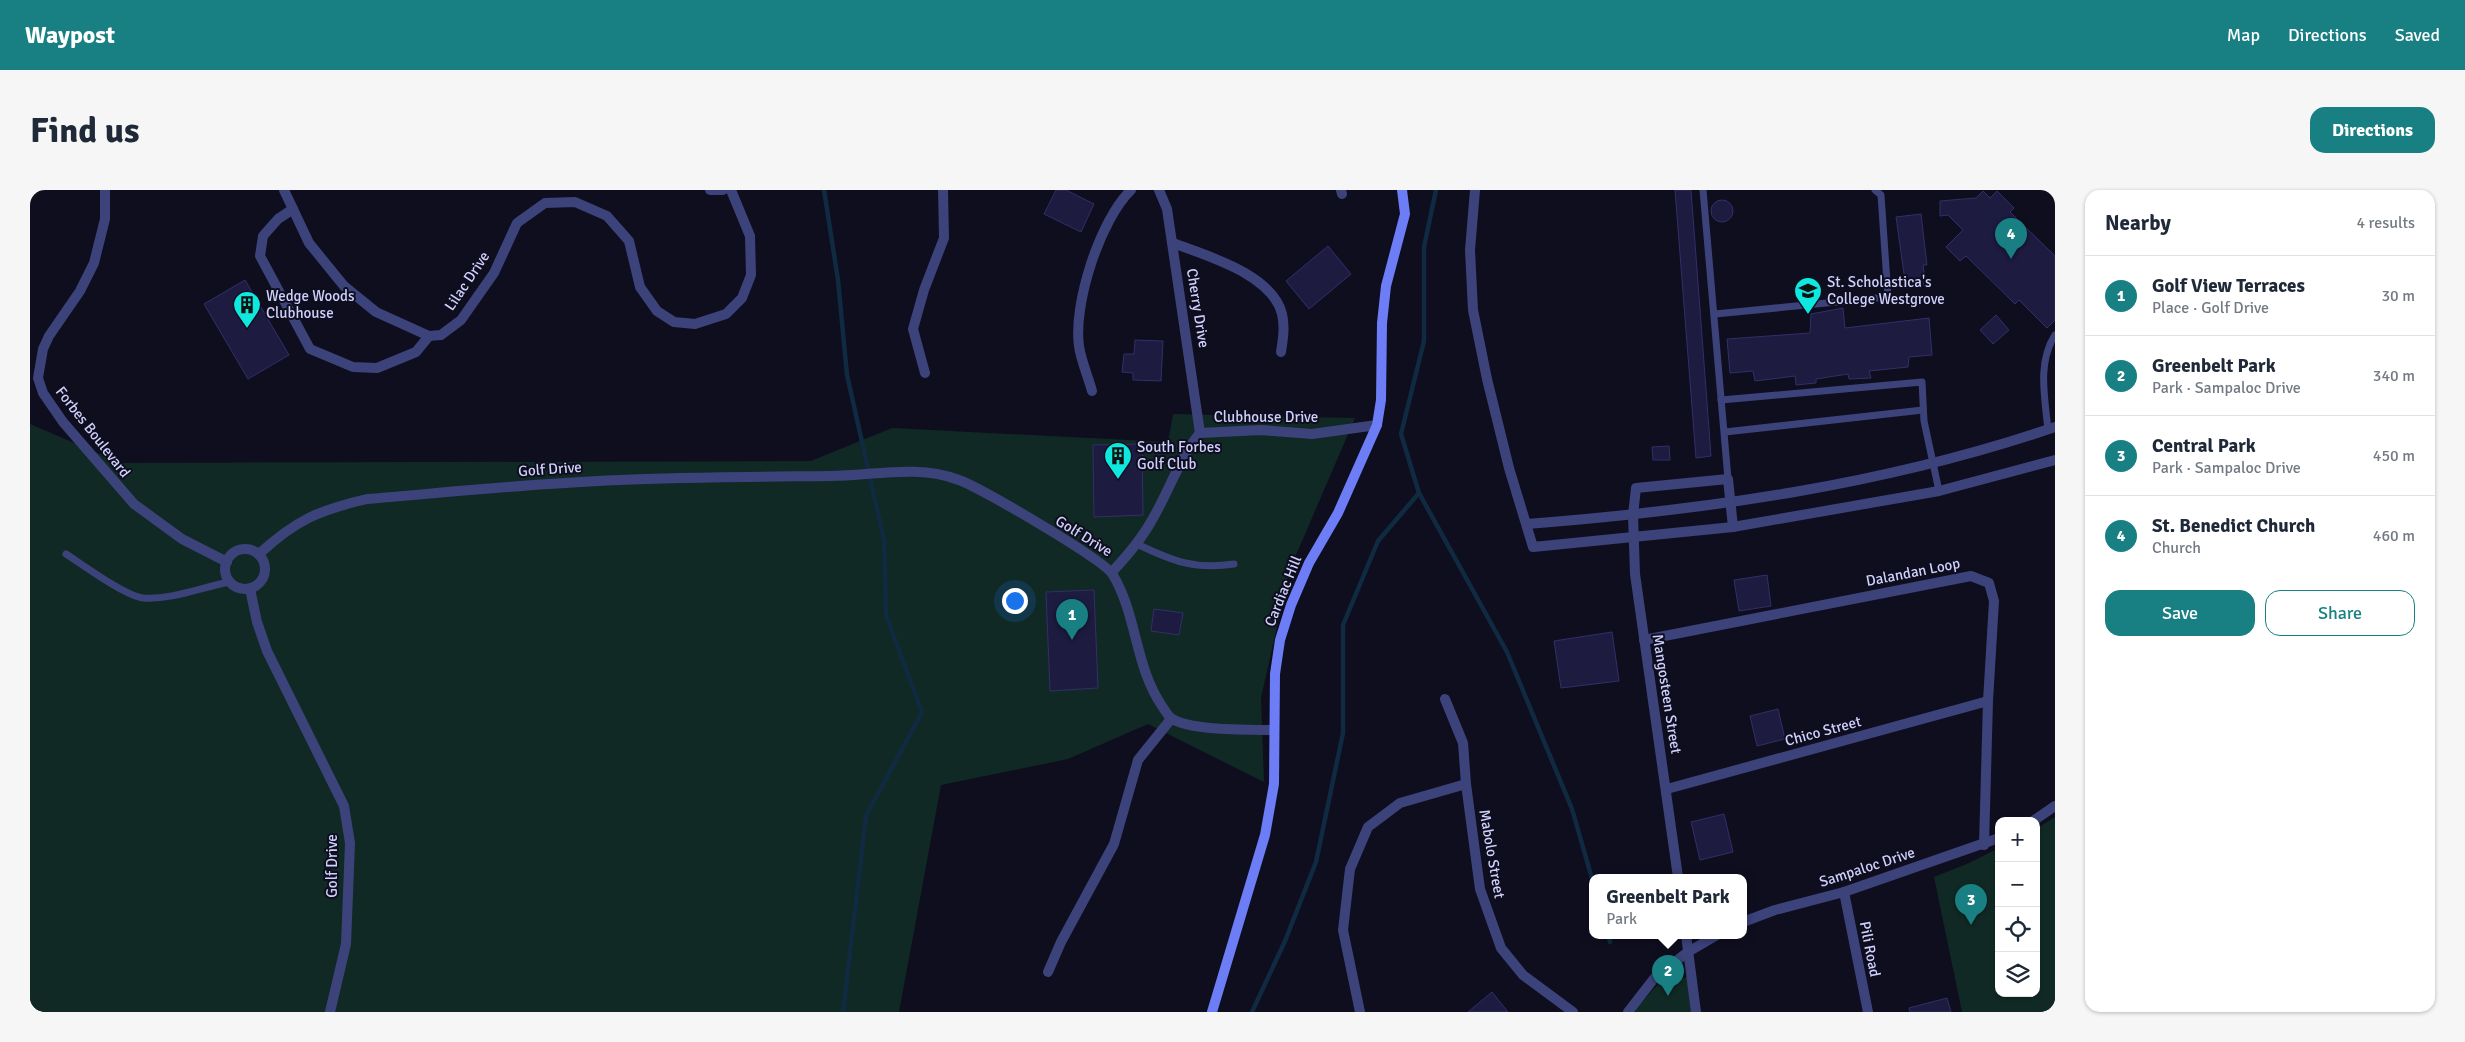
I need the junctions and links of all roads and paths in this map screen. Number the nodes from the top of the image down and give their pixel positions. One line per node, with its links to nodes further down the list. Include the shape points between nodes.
1 (105, 190): 39 (street, Forbes Boulevard, via 105,219 94,263 43,348 38,378 43,393 63,422 134,504 182,539)
2 (284, 190): 13 (street)
3 (710, 190): 4 (street)
4 (723, 190)
5 (731, 190): 17 (street, Lilac Drive, via 750,236 751,275 742,298 726,314 695,324 674,322 657,311 640,287 629,241 607,216 575,202 545,203 517,223 494,273 461,320 441,335)
6 (944, 190): 19 (street, via 944,238 913,329)
7 (1131, 190): 20 (street, via 1101,234 1080,305 1079,346)
8 (1159, 190): 14 (street, Cherry Drive, via 1167,209)
9 (1402, 190): 23 (main road, Cardiac Hill, via 1405,214 1386,286 1382,323 1381,400)
10 (1475, 190): 33 (street, via 1470,250 1473,310 1506,459)
11 (1703, 190): 15 (lane)
12 (1875, 190): 15 (lane, via 1881,195 1888,297)
13 (293, 208): 17 (street, via 309,243 344,286 376,312); 17 (street, via 278,218 263,236 260,256 310,349 353,367 377,368 416,352)
14 (1173, 244): 18 (street, via 1222,262 1269,291 1281,312 1284,327); 26 (street, Cherry Drive)
15 (1715, 314): 21 (lane)
16 (2055, 335): 24 (lane, via 2047,349 2043,374)
17 (429, 336)
18 (1281, 352)
19 (925, 373)
20 (1092, 390)
21 (1721, 400): 22 (lane, via 1922,382); 25 (lane)
22 (1924, 410): 25 (lane); 28 (lane)
23 (1377, 425): 26 (street, Clubhouse Drive, via 1312,434 1261,430); 48 (main road, Cardiac Hill, via 1338,513 1309,563 1291,605 1280,640 1275,674)
24 (2051, 429): 28 (street)
25 (1725, 432): 29 (lane)
26 (1200, 433): 36 (street, Clubhouse Drive, via 1190,445)
27 (2055, 460): 30 (street)
28 (1934, 464): 30 (lane); 31 (street)
29 (1728, 479): 31 (street); 32 (street, Mangosteen Street, via 1636,488)
30 (1939, 491): 34 (street)
31 (1730, 502): 32 (street); 34 (street)
32 (1633, 515): 33 (street); 35 (street, Mangosteen Street)
33 (1527, 524): 35 (street, via 1533,547)
34 (1733, 527): 35 (street)
35 (1634, 539): 44 (street, Mangosteen Street, via 1634,574)
36 (1137, 544): 40 (lane, via 1191,566); 41 (street, Clubhouse Drive)
37 (66, 554): 42 (lane, via 142,598 177,595)
38 (259, 554): 39 (street, via 241,549); 41 (street, Golf Drive, via 285,531 315,514 368,498 682,477 859,476 930,472 960,480 1090,555); 43 (street, via 264,560 265,574 257,586)
39 (227, 562): 42 (street, via 226,576)
40 (1234, 564)
41 (1112, 572): 47 (street, Golf Drive, via 1125,600 1154,694)
42 (230, 582): 43 (street, via 236,587)
43 (250, 589): 62 (street, Golf Drive, via 267,651 344,806 350,843 346,944)
44 (1644, 640): 46 (street, Dalandan Loop, via 1971,576 1989,583 1994,601); 50 (street, Mangosteen Street)
45 (1445, 700): 49 (street, Mabolo Street, via 1463,743)
46 (1988, 701): 50 (street, Chico Street); 54 (street, Dalandan Loop)
47 (1171, 719): 48 (street, via 1241,731); 61 (street, via 1138,760 1114,844)
48 (1274, 730): 63 (main road, Cardiac Hill, via 1274,784 1265,835)
49 (1466, 784): 64 (street, via 1400,803 1368,827 1350,869 1343,930); 65 (street, Mabolo Street, via 1480,889 1500,948 1523,975)
50 (1667, 789): 55 (street, Mangosteen Street)
51 (2055, 806): 52 (street)
52 (2039, 817)
53 (1995, 840): 54 (street, Sampaloc Drive)
54 (1984, 845): 56 (street, Sampaloc Drive)
55 (1678, 874)
56 (1844, 892): 57 (street, Sampaloc Drive); 68 (street, Pili Road)
57 (1747, 920)
58 (1686, 939): 60 (street)
59 (1710, 939): 60 (street)
60 (1688, 952): 66 (street, via 1656,976); 67 (street)
61 (1048, 972)
62 (330, 1012)
63 (1212, 1012)
64 (1360, 1012)
65 (1574, 1012)
66 (1628, 1012)
67 (1696, 1012)
68 (1868, 1012)

